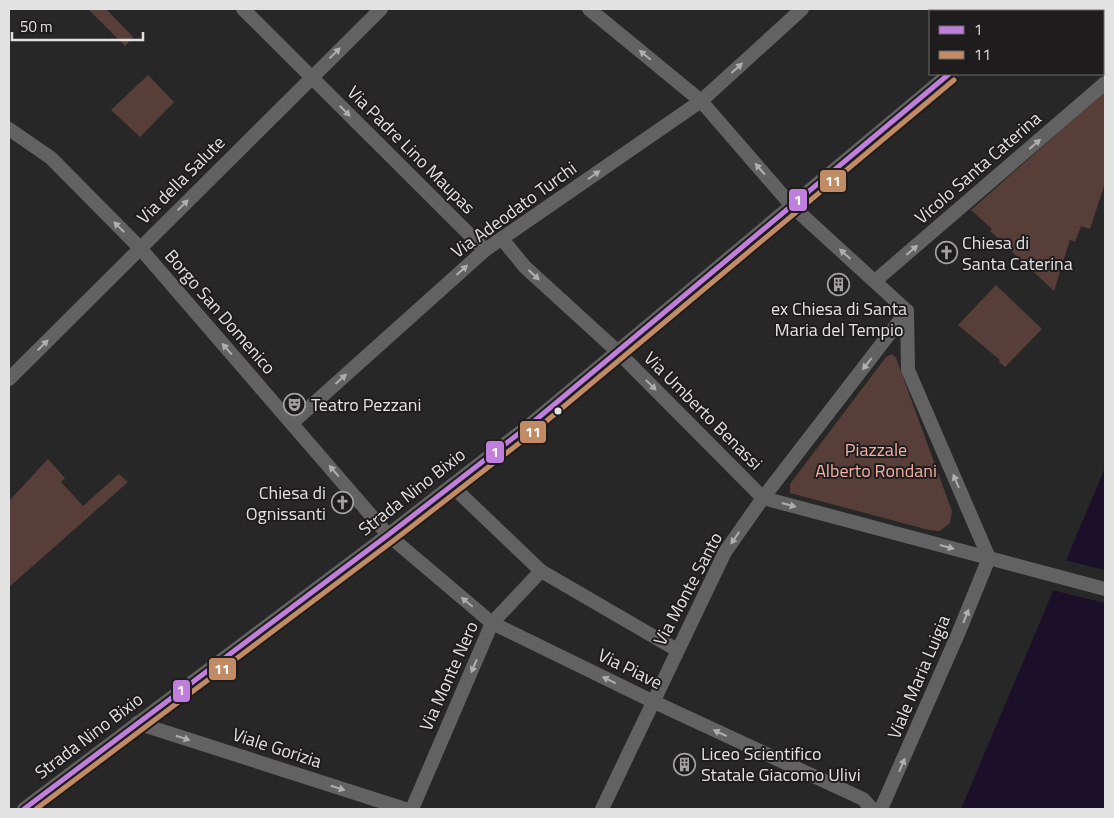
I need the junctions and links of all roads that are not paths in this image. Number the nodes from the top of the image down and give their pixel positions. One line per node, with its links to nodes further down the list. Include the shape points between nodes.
1 (243, 9): 6 (street, Via Padre Lino Maupas)
2 (381, 9): 6 (street, Via della Salute, one-way to 2)
3 (589, 9): 8 (street, one-way to 3)
4 (802, 9): 8 (street, Via Adeodato Turchi, one-way to 4)
5 (949, 75): 10 (street, Strada Nino Bixio)
6 (311, 77): 12 (street, Via della Salute, one-way to 6); 13 (street, Via Padre Lino Maupas, one-way to 13)
7 (1105, 83): 14 (street, Vicolo Santa Caterina, one-way to 7)
8 (701, 101): 10 (street, one-way to 8); 11 (street, Via Adeodato Turchi, one-way to 8)
9 (9, 129): 12 (street, Borgo San Domenico, one-way to 9, via 51,158)
10 (792, 206): 14 (street, one-way to 10); 16 (street, Strada Nino Bixio)
11 (502, 239): 13 (street, Via Adeodato Turchi); 16 (street, one-way to 16, via 525,267)
12 (140, 248): 17 (street, Via della Salute, one-way to 12); 18 (street, Borgo San Domenico, one-way to 12)
13 (485, 250): 18 (street, Via Adeodato Turchi, one-way to 13)
14 (875, 281): 15 (street)
15 (907, 311): 20 (street, one-way to 20); 22 (street, one-way to 15, via 908,370)
16 (617, 351): 19 (street, Strada Nino Bixio); 20 (street, Via Umberto Benassi, one-way to 20)
17 (9, 379)
18 (292, 423): 21 (street, Borgo San Domenico, one-way to 18)
19 (452, 486): 21 (street, Strada Nino Bixio); 23 (street)
20 (763, 498): 22 (street, one-way to 22); 26 (street, Via Monte Santo, one-way to 26, via 726,552)
21 (388, 535): 25 (street, Via Piave, one-way to 21); 28 (street, Strada Nino Bixio)
22 (989, 558): 24 (street); 34 (street, Viale Maria Luigia, one-way to 22)
23 (541, 571): 25 (street, Via Monte Nero); 26 (street)
24 (1105, 589)
25 (492, 623): 27 (street, Via Piave, one-way to 25); 31 (street, Via Monte Nero, one-way to 31)
26 (677, 650): 27 (street, Via Monte Santo)
27 (652, 702): 32 (street, Via Monte Santo); 33 (street, Via Piave, one-way to 27, via 863,799)
28 (137, 723): 29 (street, Strada Nino Bixio); 30 (street, Viale Gorizia, one-way to 30)
29 (24, 809)
30 (405, 809)
31 (412, 809)
32 (602, 809)
33 (872, 809)
34 (881, 809)

